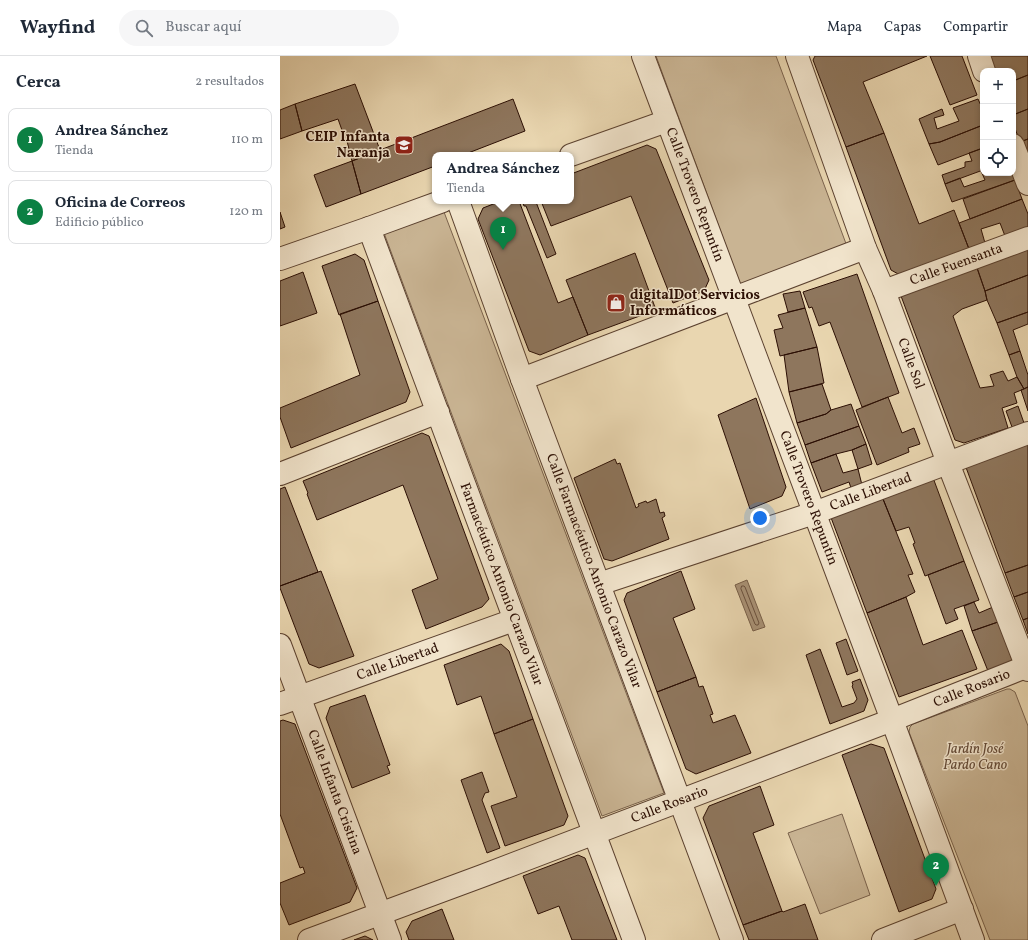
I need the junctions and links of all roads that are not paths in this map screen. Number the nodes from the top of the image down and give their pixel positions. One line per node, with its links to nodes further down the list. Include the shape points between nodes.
1 (643, 56): 5 (street, Calle Trovero Repuntín)
2 (797, 56): 13 (street, Calle Sol)
3 (979, 56): 4 (street)
4 (983, 68)
5 (667, 121): 7 (street); 16 (street, Calle Trovero Repuntín)
6 (1016, 153): 8 (street)
7 (574, 154)
8 (1028, 184)
9 (435, 204): 11 (street)
10 (459, 204): 17 (street, Calle Farmacéutico Antonio Carazo Vilar)
11 (369, 228): 14 (street); 18 (street, Farmacéutico Antonio Carazo Vilar)
12 (1028, 238): 15 (street, Calle Fuensanta)
13 (865, 248): 15 (street, Calle Sol); 16 (street)
14 (280, 259)
15 (884, 291): 20 (street, Calle Sol)
16 (734, 298): 17 (street); 22 (street, Calle Trovero Repuntín)
17 (522, 379): 23 (street, Calle Farmacéutico Antonio Carazo Vilar)
18 (438, 412): 21 (street); 24 (street, Farmacéutico Antonio Carazo Vilar)
19 (1028, 433): 20 (street, Calle Libertad)
20 (948, 463): 22 (street, Calle Libertad); 26 (street, Calle Sol)
21 (280, 474)
22 (814, 513): 23 (street, Calle Libertad); 28 (street, Calle Trovero Repuntín)
23 (599, 584): 29 (street, Calle Farmacéutico Antonio Carazo Vilar)
24 (514, 620): 27 (street, Calle Libertad); 30 (street, Farmacéutico Antonio Carazo Vilar)
25 (280, 645): 27 (street, Calle Infanta Cristina)
26 (1028, 667): 28 (street, Calle Rosario)
27 (290, 701): 32 (street, Calle Infanta Cristina)
28 (892, 720): 29 (street, Calle Rosario); 31 (street, Calle Trovero Repuntín)
29 (680, 800): 30 (street, Calle Rosario); 36 (street, Calle Farmacéutico Antonio Carazo Vilar)
30 (594, 833): 32 (street, Calle Rosario); 35 (street, Farmacéutico Antonio Carazo Vilar)
31 (962, 909): 37 (street); 38 (street, Calle Trovero Repuntín)
32 (380, 914): 33 (street, Calle Rosario); 34 (street, Calle Infanta Cristina)
33 (309, 940)
34 (390, 940)
35 (634, 940)
36 (732, 940)
37 (883, 940)
38 (973, 940)

